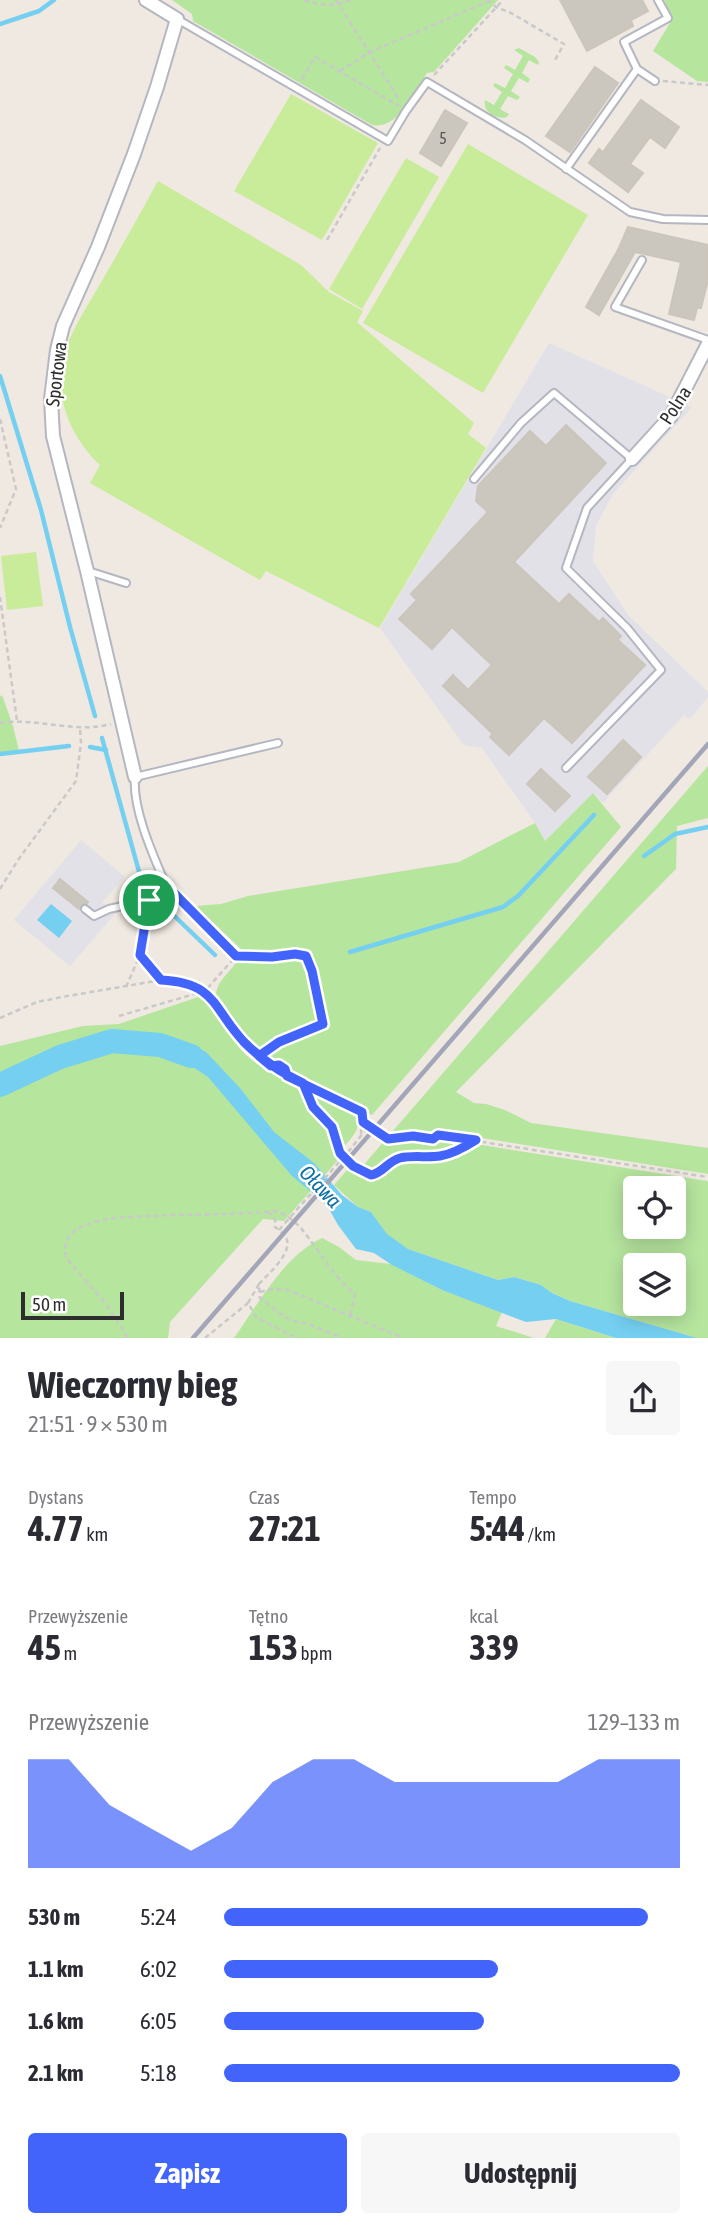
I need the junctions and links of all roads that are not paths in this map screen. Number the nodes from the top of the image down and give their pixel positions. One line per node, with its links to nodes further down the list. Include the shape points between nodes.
1 (146, 0): 3 (street)
2 (658, 0): 4 (lane, via 668,18 624,43)
3 (177, 19): 6 (lane, via 388,141 428,82); 12 (street, Sportowa, via 134,154 57,350 51,399 53,436)
4 (637, 69): 5 (lane); 6 (lane)
5 (655, 81)
6 (566, 169): 7 (lane, via 630,212 663,219)
7 (708, 220)
8 (642, 260): 9 (lane, via 615,307)
9 (708, 342): 10 (street, Polna, via 671,416)
10 (632, 459): 11 (lane, via 554,393); 15 (lane, via 587,508 566,568 662,670)
11 (474, 479)
12 (87, 570): 13 (lane); 16 (street, Sportowa)
13 (126, 583)
14 (278, 743): 16 (lane)
15 (566, 768)
16 (135, 777): 17 (lane, via 149,846 164,883 149,900 94,916)
17 (85, 909)

